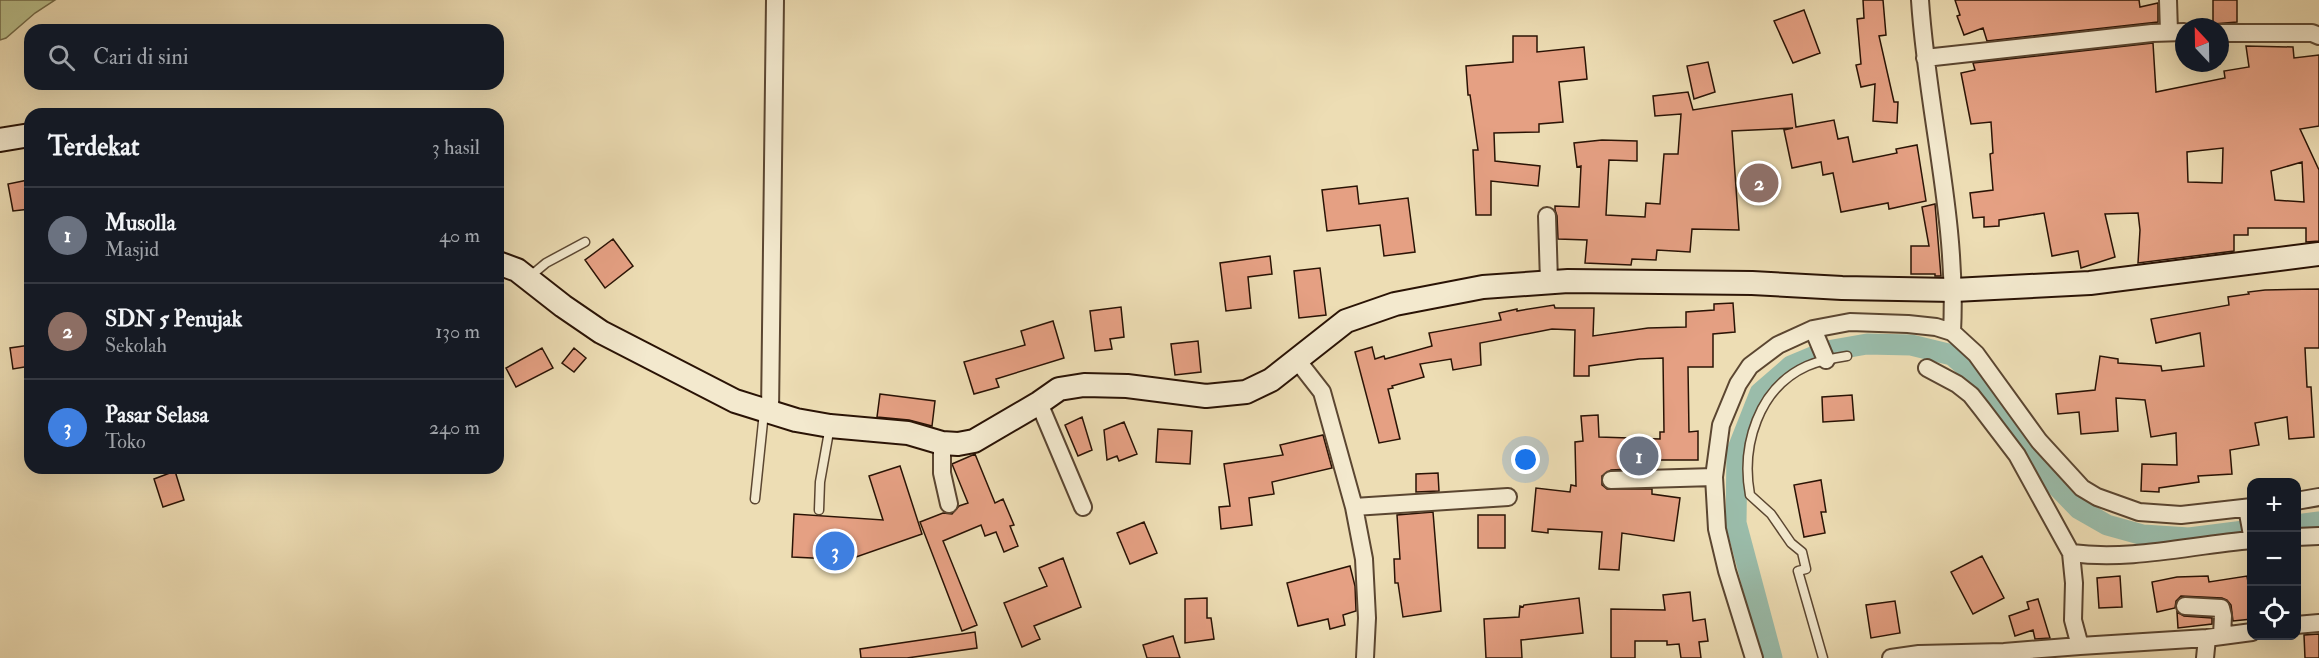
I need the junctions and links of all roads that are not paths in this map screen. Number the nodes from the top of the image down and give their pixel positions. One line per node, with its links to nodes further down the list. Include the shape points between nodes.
1 (775, 0): 25 (street)
2 (1920, 0): 8 (street)
3 (2168, 0): 4 (street)
4 (2175, 28)
5 (2175, 32): 8 (street)
6 (2229, 33): 7 (street)
7 (2319, 36)
8 (1925, 58): 17 (street)
9 (24, 136): 10 (street)
10 (0, 140)
11 (1547, 216): 16 (street)
12 (585, 242): 15 (lane, via 546,263)
13 (2319, 255): 17 (street, via 2090,283)
14 (504, 265): 15 (street)
15 (528, 278): 25 (street, via 601,332 735,401)
16 (1549, 282): 17 (street, via 1752,283); 22 (street, via 1483,287 1395,304 1346,321)
17 (1954, 290): 19 (street)
18 (1814, 331): 19 (street, via 1850,322 1908,324); 21 (street); 29 (street, via 1778,345 1750,366 1721,425)
19 (1952, 332): 28 (street, via 1976,354)
20 (1847, 356): 21 (lane)
21 (1825, 357): 54 (lane, via 1793,374 1769,398 1755,423 1747,455 1750,495 1802,552 1806,569 1798,571)
22 (1297, 360): 24 (street, via 1271,380 1246,392 1206,396 1084,385 1059,389); 37 (street, via 1322,392)
23 (1928, 368): 28 (street, via 1971,394)
24 (1039, 403): 27 (street, via 974,441); 36 (street)
25 (767, 412): 26 (street); 33 (lane)
26 (830, 426): 27 (street, via 908,433); 39 (lane)
27 (942, 442): 35 (street, via 942,473)
28 (2028, 449): 38 (street, via 2097,497 2139,512 2181,515); 43 (street)
29 (1714, 477): 30 (street); 53 (street, via 1716,528)
30 (1611, 480)
31 (1508, 497): 37 (street)
32 (2319, 497): 34 (street)
33 (755, 499)
34 (2301, 500)
35 (950, 504)
36 (1083, 507)
37 (1354, 507): 52 (street, via 1364,559)
38 (2247, 509)
39 (819, 510)
40 (2319, 536): 41 (street)
41 (2301, 537)
42 (2247, 541): 43 (street, via 2133,555)
43 (2071, 553): 49 (street, via 2073,620)
44 (2185, 606): 48 (street, via 2221,608 2223,616)
45 (2319, 623): 46 (street)
46 (2301, 625)
47 (2247, 633): 48 (street)
48 (2215, 636): 50 (street); 56 (street)
49 (2080, 646): 50 (street); 51 (street)
50 (2106, 651)
51 (1919, 656): 55 (street)
52 (1365, 658)
53 (1754, 658)
54 (1823, 658)
55 (1891, 658)
56 (2205, 658)

